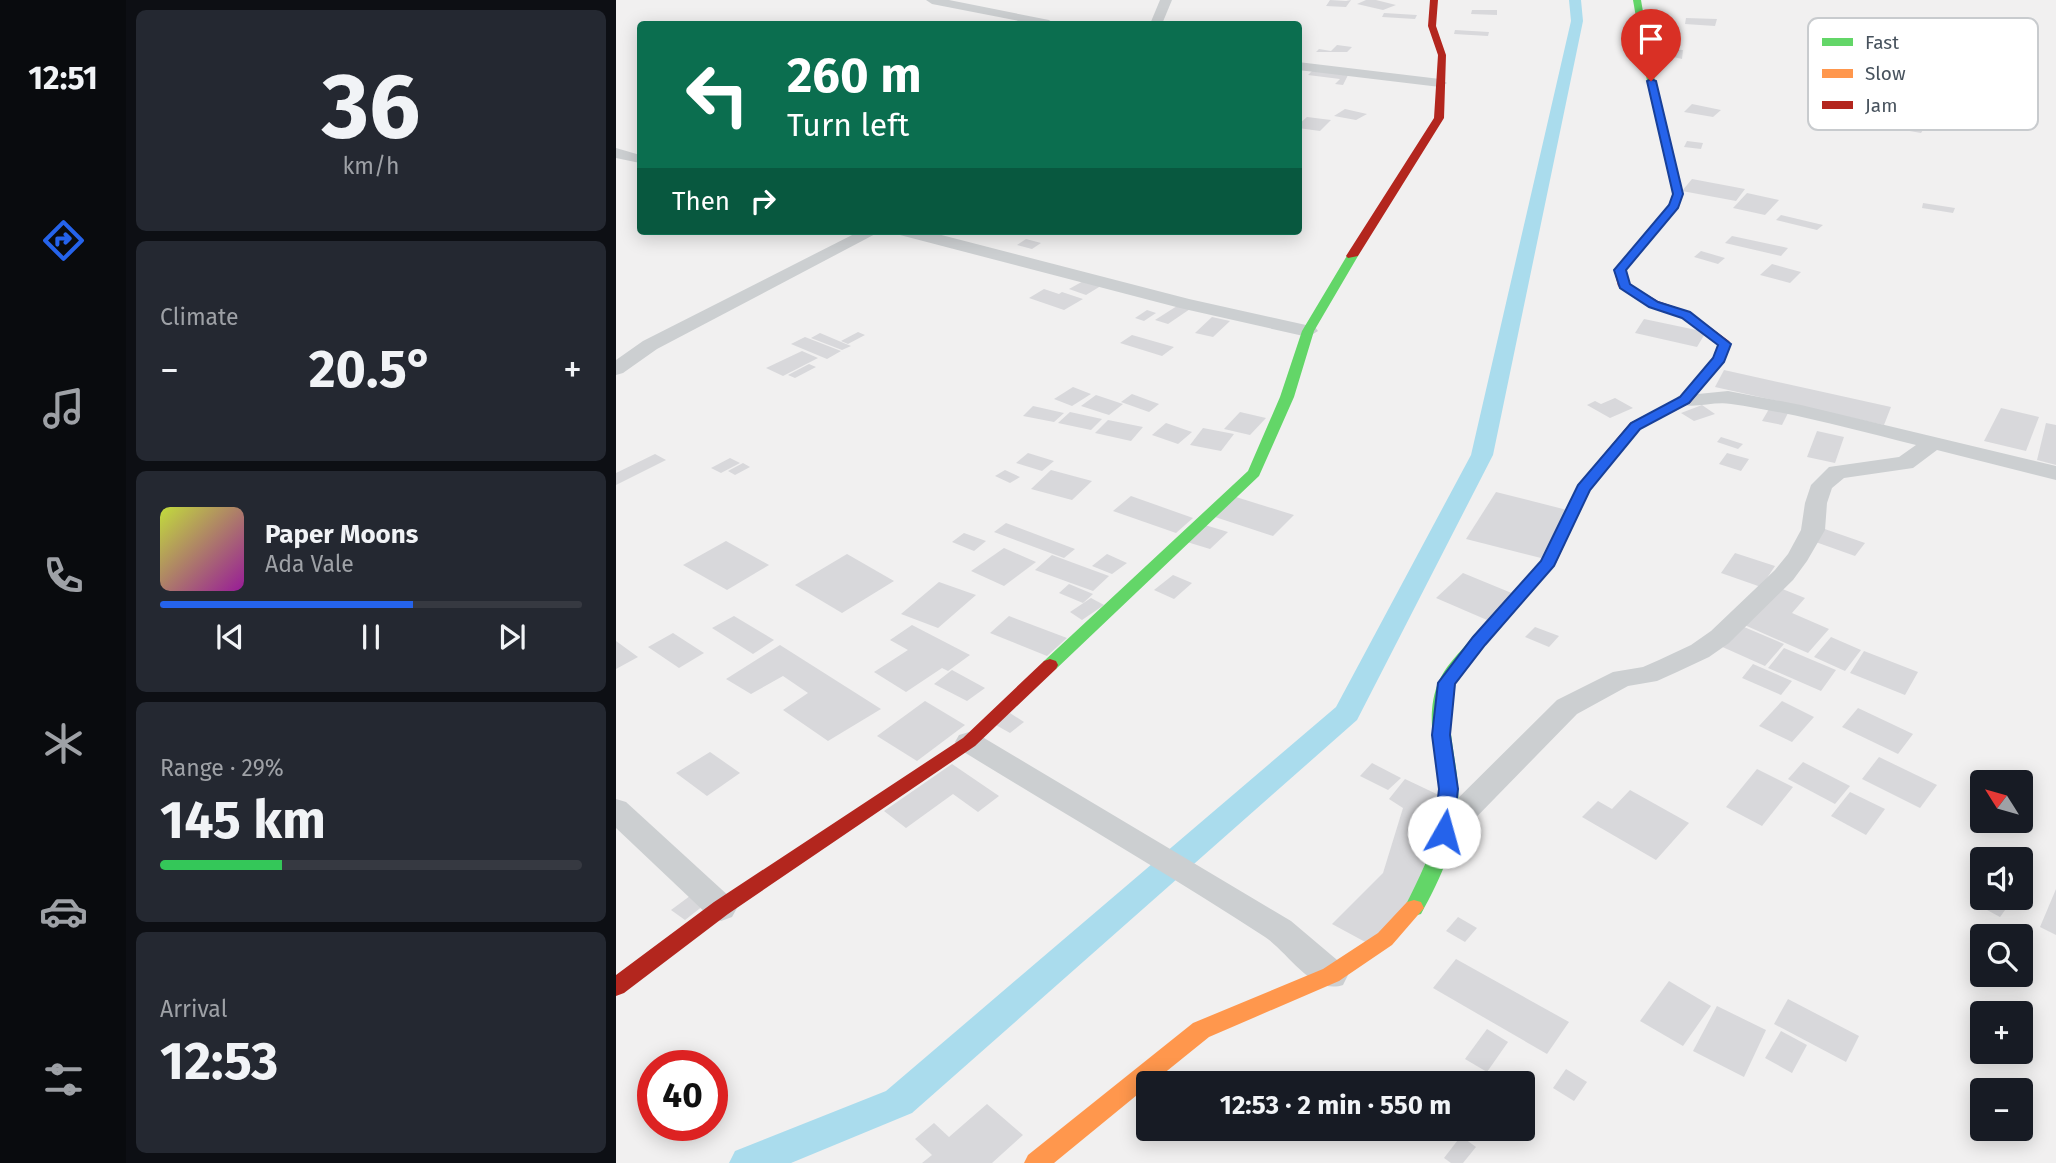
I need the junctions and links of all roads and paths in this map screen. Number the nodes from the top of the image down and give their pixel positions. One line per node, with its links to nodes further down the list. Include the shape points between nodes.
1 (932, 0): 5 (street)
2 (1166, 0): 6 (street)
3 (1434, 0): 8 (street, via 1432,26 1443,55)
4 (1637, 0): 15 (street, via 1678,194 1674,206 1620,270 1624,286 1654,304 1686,315 1725,344 1719,359)
5 (1034, 21)
6 (1157, 21)
7 (1302, 66): 8 (street)
8 (1440, 83): 13 (street, via 1439,118)
9 (616, 153): 10 (street)
10 (637, 158)
11 (865, 235): 14 (street, via 661,340)
12 (921, 235): 13 (street)
13 (1308, 331): 18 (street, via 1287,397 1254,473 1024,693)
14 (616, 369)
15 (1685, 400): 16 (street, via 1728,397); 20 (street, via 1635,426 1583,488 1548,563 1446,683 1441,735 1449,789)
16 (1933, 443): 17 (street); 20 (street, via 1905,463 1837,472 1822,485 1813,530 1799,556 1720,637 1668,666 1648,675 1622,678 1567,707)
17 (2056, 473)
18 (980, 750): 21 (street); 22 (street, via 1280,930)
19 (616, 810): 21 (street)
20 (1444, 832): 22 (street, via 1432,878 1412,910 1385,939)
21 (721, 908): 23 (street)
22 (1331, 975): 24 (street, via 1201,1030)
23 (616, 987)
24 (1036, 1163)

